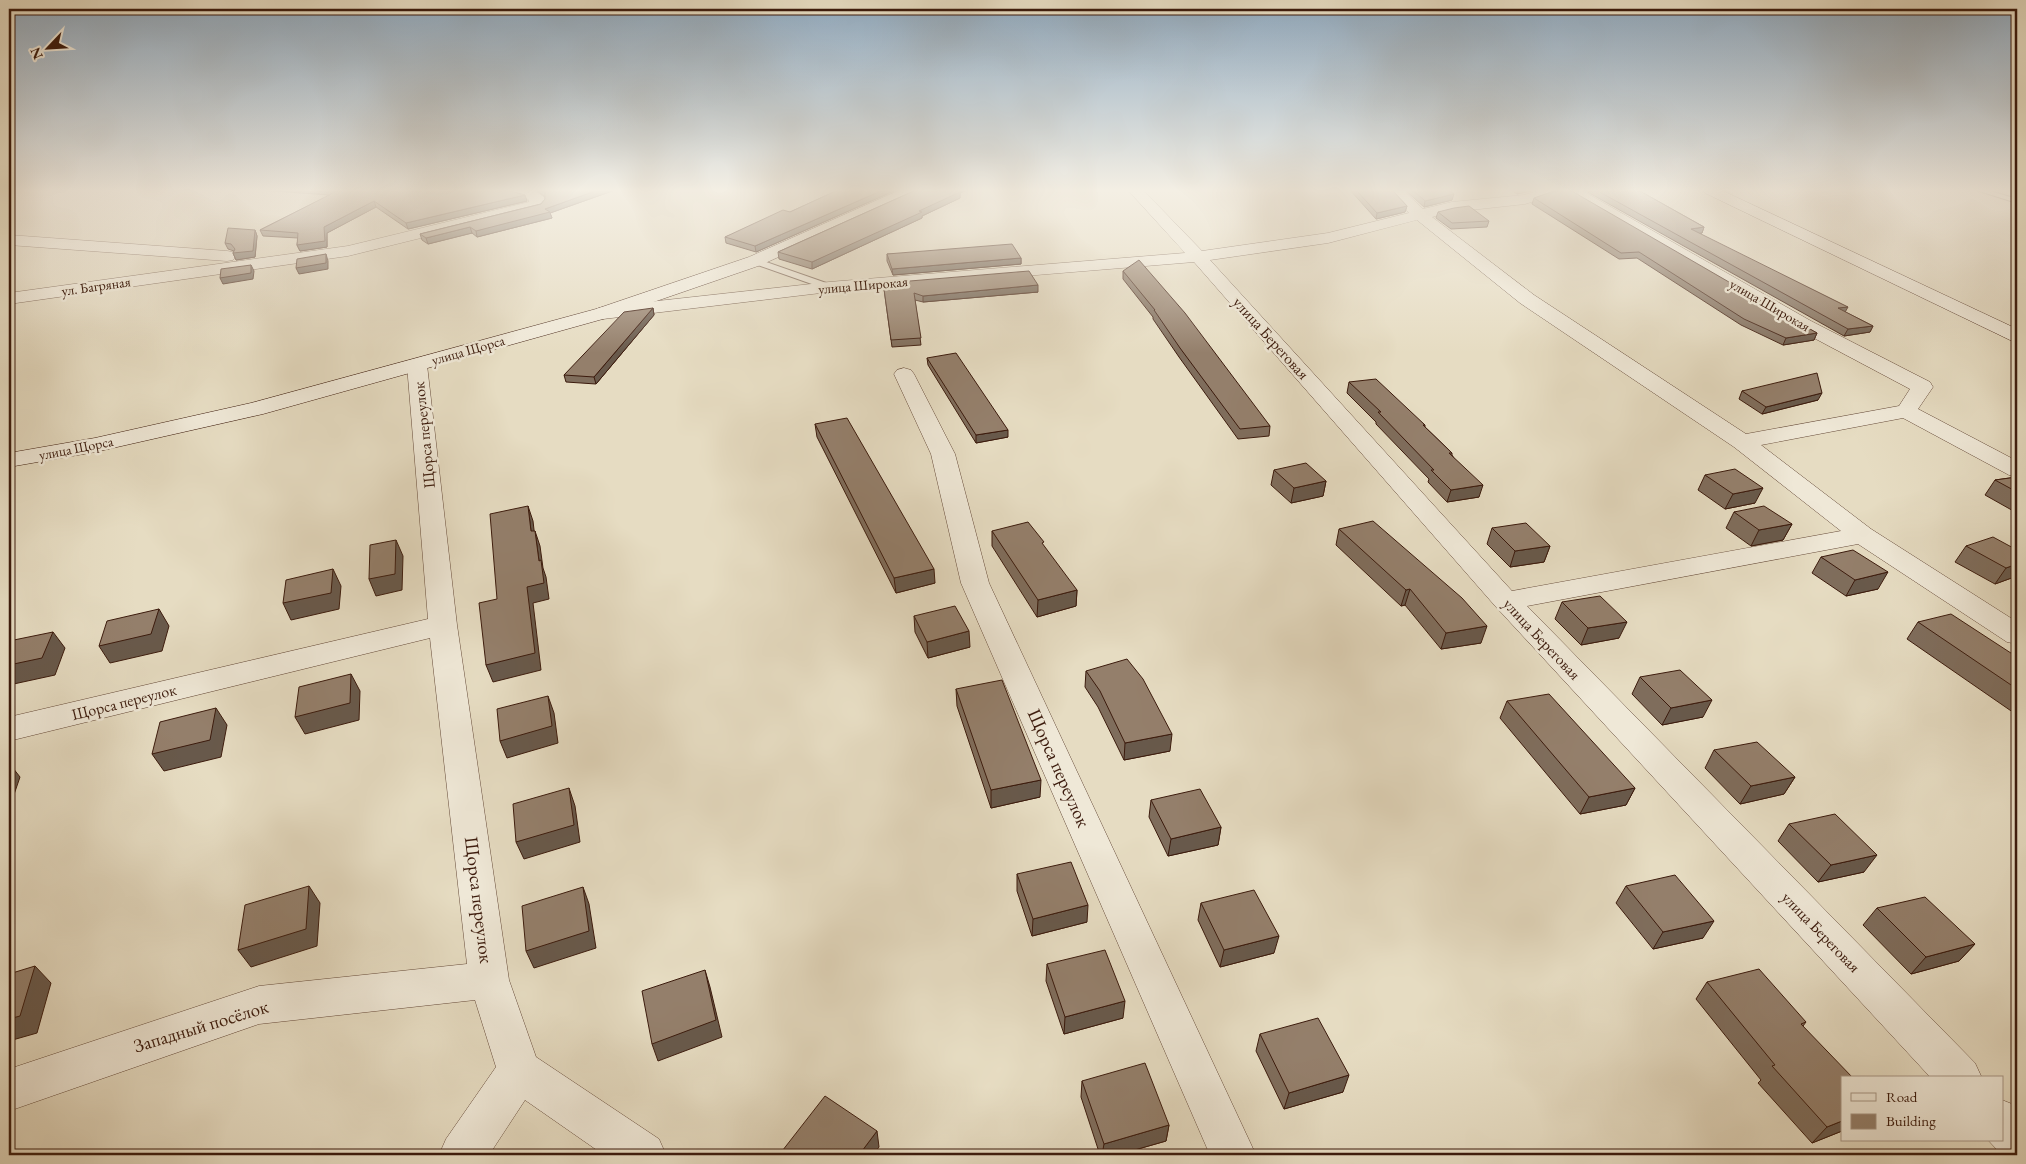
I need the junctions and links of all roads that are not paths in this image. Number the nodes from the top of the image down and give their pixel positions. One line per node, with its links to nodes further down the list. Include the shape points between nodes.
1 (67, 244): 10 (street)
2 (372, 244): 10 (street, ул. Багряная)
3 (792, 244): 11 (street, улица Щорса)
4 (1186, 244): 9 (street, улица Береговая)
5 (1285, 244): 9 (street, улица Широкая)
6 (1457, 244): 19 (street, via 1527,299)
7 (1665, 244): 18 (street, улица Широкая, via 1804,325 1922,387)
8 (1824, 244): 15 (street)
9 (1198, 257): 12 (street, улица Широкая); 23 (street, улица Береговая)
10 (278, 260): 13 (street, ул. Багряная)
11 (755, 261): 12 (lane); 14 (street, улица Щорса)
12 (829, 287): 14 (street, улица Широкая)
13 (9, 299)
14 (603, 313): 16 (street, улица Щорса)
15 (2017, 336)
16 (417, 365): 20 (street, улица Щорса, via 255,409 96,445); 24 (street, Щорса переулок)
17 (904, 374): 35 (street, Щорса переулок, via 943,454 975,583)
18 (1906, 411): 19 (street); 21 (street)
19 (1742, 442): 22 (street)
20 (9, 460)
21 (2017, 470)
22 (1862, 535): 23 (street); 25 (street)
23 (1506, 601): 29 (street, улица Береговая)
24 (443, 625): 26 (street, Щорса переулок); 27 (street, Щорса переулок)
25 (2017, 635)
26 (9, 729)
27 (489, 980): 28 (street, Щорса переулок); 30 (street, Западный посёлок, via 259,1005)
28 (519, 1070): 33 (street); 34 (street)
29 (1958, 1076)
30 (9, 1090)
31 (2004, 1124): 32 (street)
32 (2017, 1138)
33 (462, 1155)
34 (643, 1155)
35 (1233, 1155)

